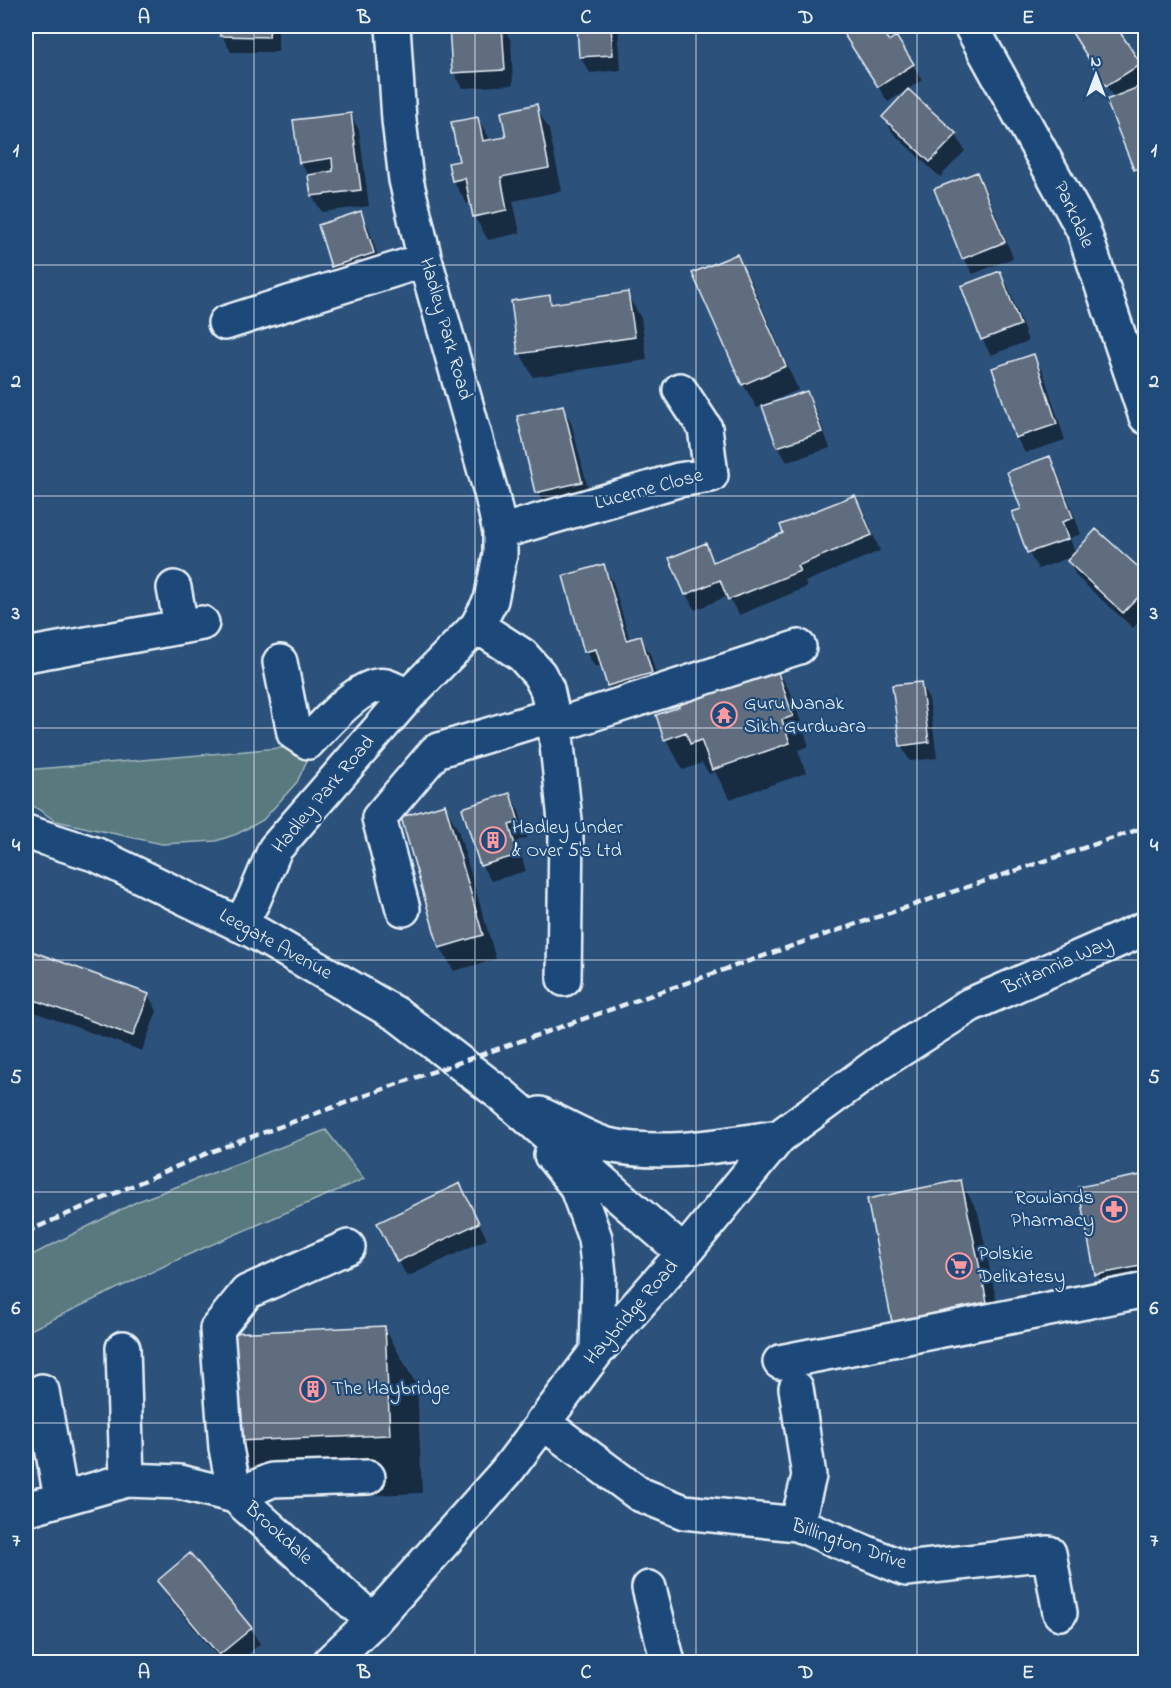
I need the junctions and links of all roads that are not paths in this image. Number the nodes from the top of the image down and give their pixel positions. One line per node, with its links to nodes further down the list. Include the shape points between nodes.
1 (393, 26): 3 (street, Hadley Park Road, via 406,180)
2 (971, 26): 6 (street, Parkdale, via 1083,229)
3 (425, 260): 4 (street); 7 (street, Hadley Park Road)
4 (225, 323)
5 (680, 390): 7 (street, Lucerne Close, via 705,428 711,475 678,480)
6 (1146, 417)
7 (500, 532): 9 (street, Hadley Park Road, via 496,582)
8 (174, 588): 11 (street, via 191,624)
9 (477, 626): 13 (street, Hadley Park Road); 14 (street, via 522,655 539,674 547,689)
10 (799, 647): 14 (street)
11 (26, 655)
12 (280, 662): 13 (street, via 294,733 308,741 371,686 386,686)
13 (407, 697): 17 (street, Hadley Park Road, via 276,849)
14 (554, 721): 16 (street, via 436,751 379,818); 19 (street, via 566,830)
15 (26, 832): 17 (street, Leegate Avenue, via 97,855)
16 (403, 909)
17 (240, 924): 21 (street, Leegate Avenue, via 398,1015)
18 (1146, 928): 20 (street, Britannia Way)
19 (564, 979)
20 (970, 1005): 22 (street, Haybridge Road, via 881,1062)
21 (503, 1096): 22 (street, Leegate Avenue, via 606,1144 650,1150 712,1147); 24 (street, Leegate Avenue); 27 (street, Leegate Avenue, via 576,1186 595,1238 599,1274)
22 (779, 1137): 24 (street, Haybridge Road)
23 (348, 1247): 32 (street, via 247,1292 217,1329 226,1448)
24 (684, 1253): 27 (street, Haybridge Road)
25 (1146, 1290): 35 (street, via 788,1375 809,1476)
26 (123, 1348): 31 (street)
27 (597, 1351): 29 (street, Haybridge Road)
28 (42, 1391): 33 (street)
29 (542, 1422): 35 (street, Billington Drive, via 639,1494 684,1512); 38 (street, Haybridge Road, via 506,1472)
30 (368, 1477): 32 (street, via 272,1480)
31 (127, 1480): 32 (street, Brookdale, via 180,1482); 33 (street, Brookdale)
32 (235, 1496): 38 (street, Brookdale)
33 (61, 1498): 34 (street, Brookdale)
34 (26, 1509)
35 (797, 1524): 37 (street, Billington Drive, via 906,1569 1049,1553)
36 (649, 1588): 40 (street)
37 (1060, 1613)
38 (373, 1621): 39 (street, Haybridge Road)
39 (330, 1662)
40 (668, 1662)

